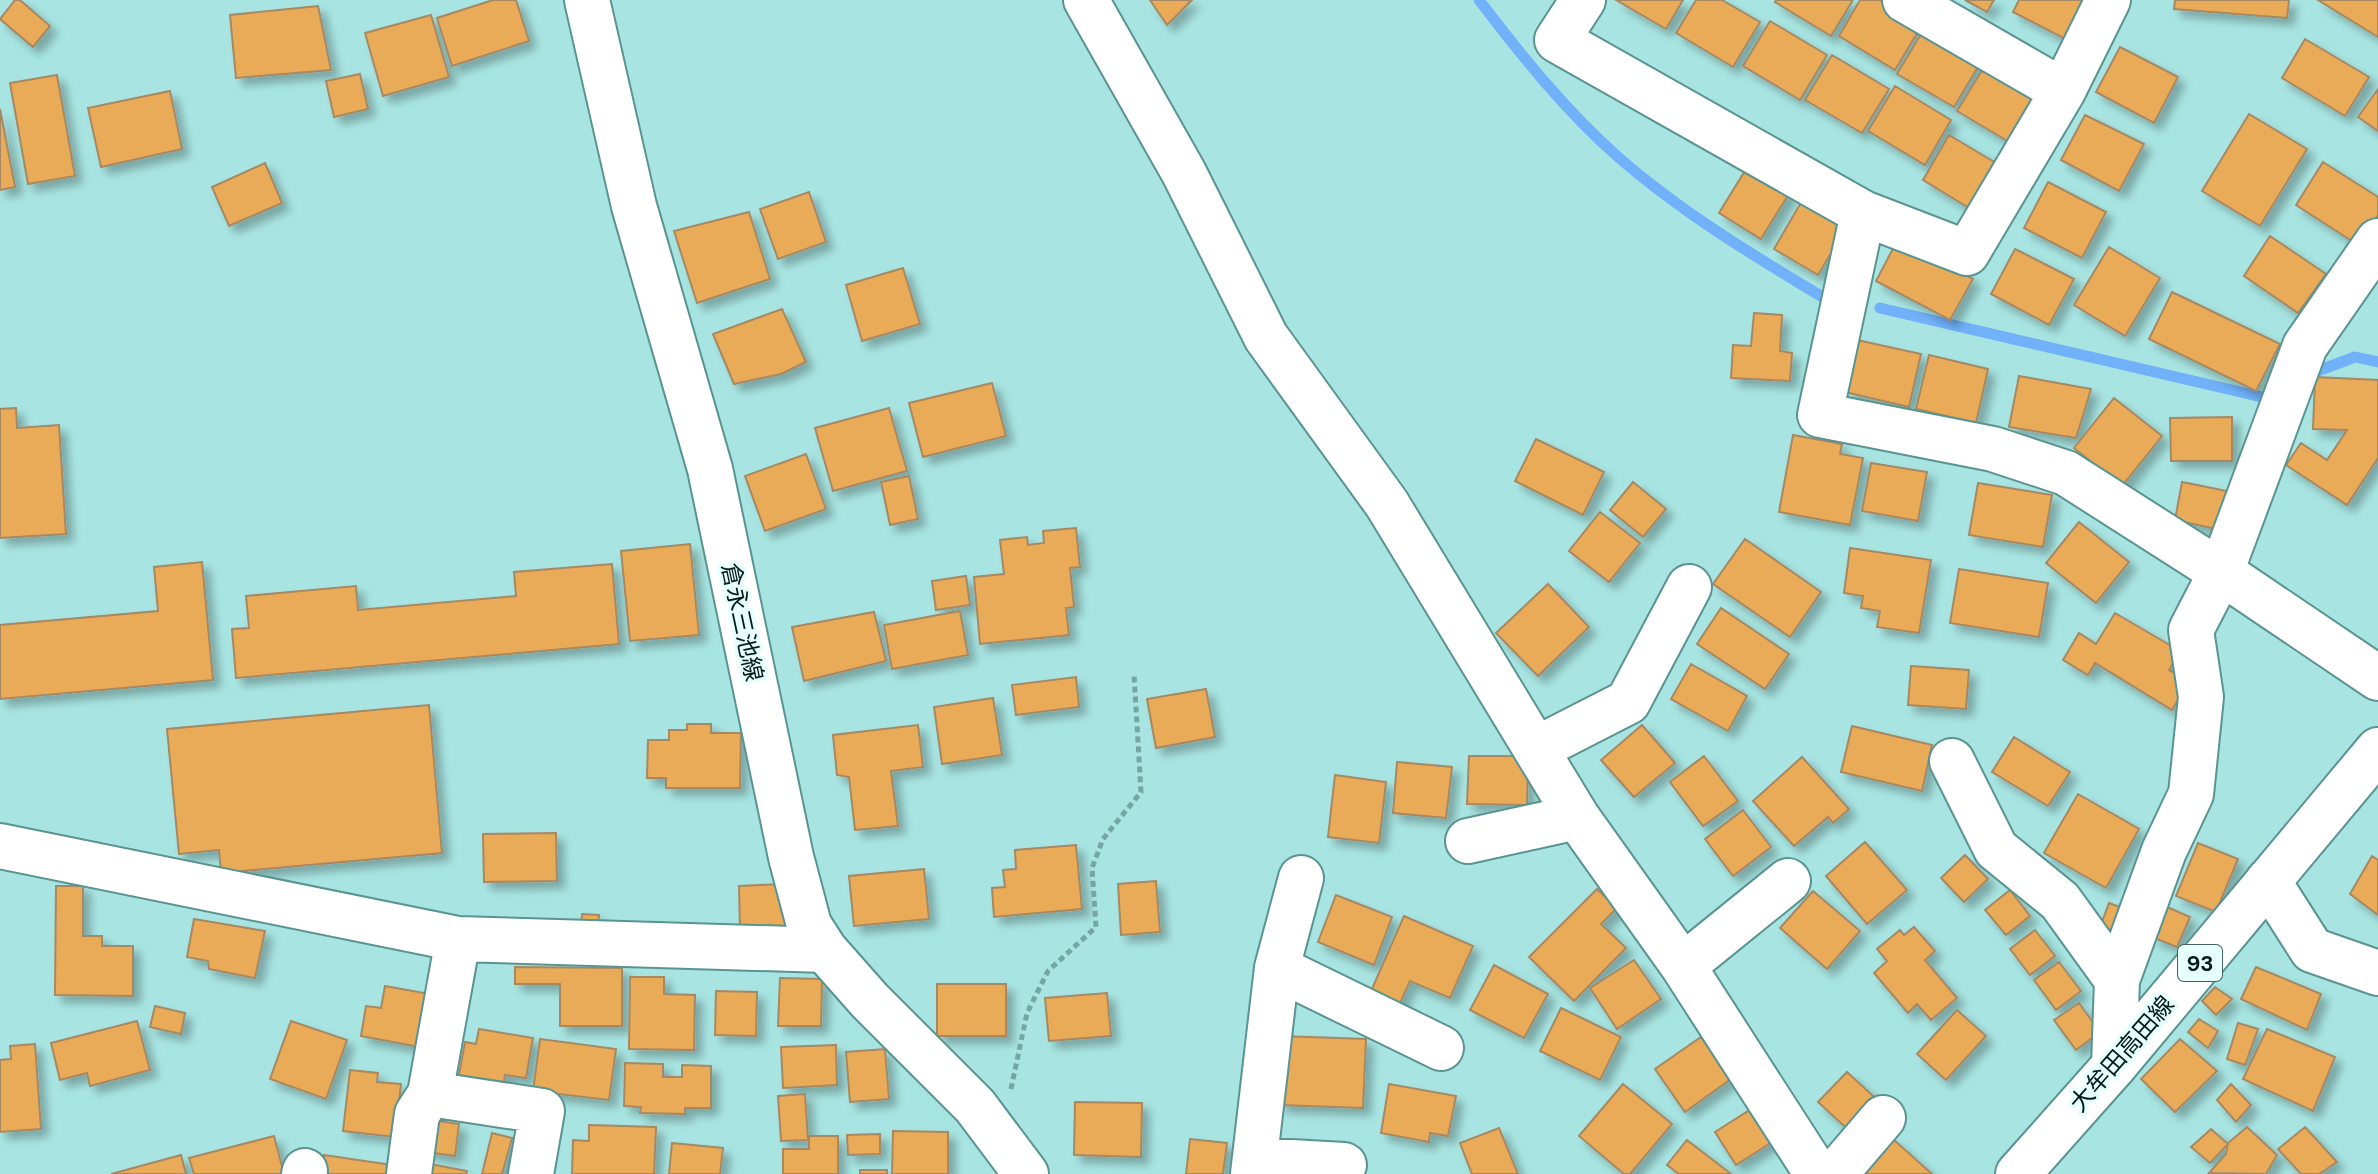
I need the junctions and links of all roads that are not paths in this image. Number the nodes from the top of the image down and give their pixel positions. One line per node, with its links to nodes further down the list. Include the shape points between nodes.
1 (587, 0): 22 (street, 倉永三池線, via 634,206 710,469 791,857 809,925)
2 (1086, 0): 12 (street, via 1184,173 1266,337 1387,504)
3 (1583, 0): 7 (street, via 1557,40)
4 (1905, 0): 6 (street)
5 (2108, 0): 6 (street)
6 (2063, 91): 7 (street, via 1967,253)
7 (1863, 213): 9 (street, via 1820,415 1993,449 2066,473)
8 (2378, 241): 9 (street, via 2305,346)
9 (2221, 572): 11 (street); 26 (street, via 2191,630 2201,697 2191,794 2164,851)
10 (1689, 587): 12 (street, via 1628,702)
11 (2378, 678)
12 (1536, 749): 15 (street)
13 (2378, 750): 20 (street, 大牟田高田線 / 93)
14 (1952, 761): 26 (street, via 1996,849 2060,901)
15 (1577, 817): 16 (street); 23 (street)
16 (1468, 841)
17 (0, 846): 21 (street)
18 (1301, 878): 24 (street)
19 (1788, 881): 23 (street)
20 (2268, 881): 25 (street, via 2312,950); 28 (street, 大牟田高田線 / 93)
21 (458, 939): 22 (street); 29 (street)
22 (825, 950): 31 (street, 倉永三池線, via 975,1106)
23 (1683, 966): 36 (street)
24 (1277, 968): 27 (street); 33 (street)
25 (2378, 973)
26 (2117, 980): 28 (street)
27 (1441, 1048)
28 (2114, 1066): 38 (street, 大牟田高田線 / 93)
29 (430, 1094): 34 (street, via 417,1114); 35 (street, via 542,1111)
30 (1883, 1118): 37 (street)
31 (1013, 1157)
32 (1344, 1165): 33 (street)
33 (1254, 1167)
34 (409, 1174)
35 (531, 1174)
36 (1817, 1174)
37 (1835, 1174)
38 (2018, 1174)

